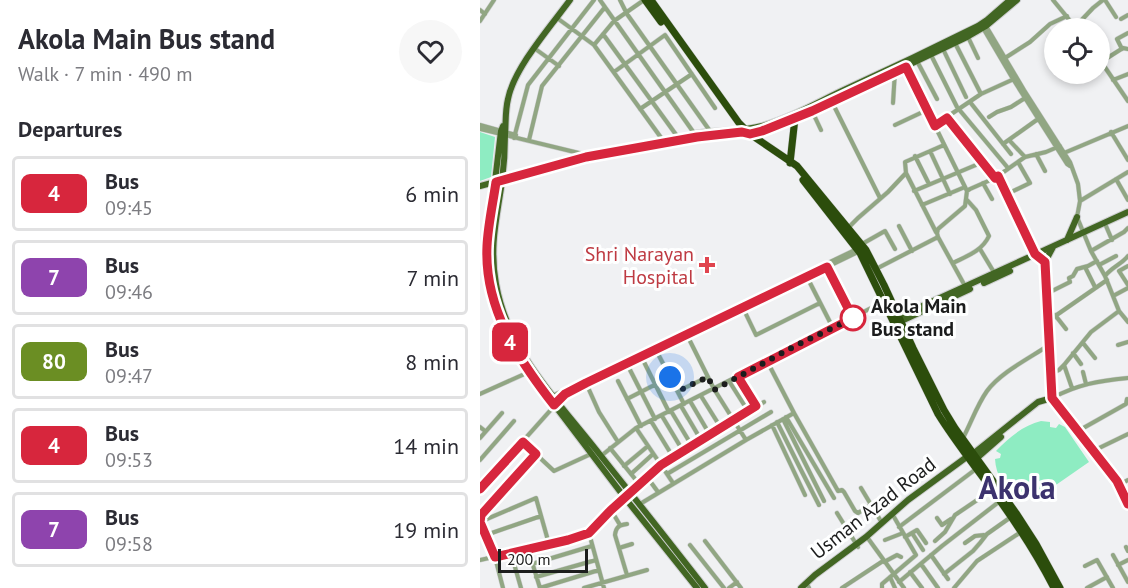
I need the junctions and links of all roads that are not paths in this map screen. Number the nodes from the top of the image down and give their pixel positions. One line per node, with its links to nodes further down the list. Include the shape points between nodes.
1 (494, 0): 15 (street)
2 (570, 0): 18 (main road)
3 (594, 0): 23 (street)
4 (600, 0): 12 (street)
5 (620, 0): 14 (street)
6 (645, 0): 14 (street); 81 (highway)
7 (651, 0): 81 (highway)
8 (1010, 0): 22 (main road)
9 (1017, 0): 22 (main road)
10 (1053, 0): 17 (street)
11 (1104, 0): 16 (street, via 1118,18); 19 (street)
12 (605, 7): 21 (street); 26 (street)
13 (480, 10): 15 (street)
14 (626, 12): 21 (street); 30 (street)
15 (485, 14): 20 (street)
16 (1128, 15)
17 (1067, 16): 40 (street)
18 (557, 18): 23 (street); 31 (main road)
19 (1084, 18)
20 (480, 21)
21 (614, 21): 25 (street); 35 (street)
22 (983, 25): 27 (main road); 40 (street); 45 (main road); 50 (street)
23 (571, 28): 26 (street); 38 (street)
24 (1128, 33): 33 (street, via 1117,39)
25 (603, 34): 29 (street); 42 (street)
26 (582, 36): 29 (street); 43 (street)
27 (968, 37): 28 (main road); 39 (street)
28 (955, 43): 32 (main road); 56 (street)
29 (594, 45): 46 (street)
30 (650, 46): 35 (street); 47 (street, via 666,36); 52 (street)
31 (534, 48): 38 (street); 83 (main road, via 508,98)
32 (942, 49): 36 (main road); 57 (street)
33 (1122, 49): 34 (street); 37 (street)
34 (1128, 49)
35 (638, 54): 42 (street); 55 (street)
36 (931, 55): 41 (main road); 68 (street)
37 (1110, 56)
38 (548, 58): 43 (street); 86 (street, via 528,85)
39 (978, 58)
40 (1005, 58): 50 (street)
41 (917, 62): 44 (main road); 59 (street)
42 (625, 63): 46 (street); 60 (street)
43 (559, 66): 88 (street, via 542,86)
44 (906, 67): 45 (main road); 67 (street)
45 (895, 69): 62 (main road); 64 (street); 81 (main road)
46 (614, 72): 66 (street)
47 (692, 74): 52 (street); 65 (street)
48 (1128, 74): 51 (street)
49 (1110, 76): 51 (street)
50 (1015, 78): 56 (street); 58 (street); 79 (street)
51 (1113, 80): 53 (street)
52 (676, 84): 55 (street); 80 (street)
53 (1119, 89): 54 (street); 61 (street)
54 (1128, 89)
55 (665, 92): 60 (street); 84 (street)
56 (981, 94): 63 (street)
57 (966, 97)
58 (1025, 98): 70 (street); 73 (street)
59 (937, 99)
60 (652, 101): 66 (street); 85 (street)
61 (1128, 101)
62 (831, 102): 69 (main road); 122 (street)
63 (970, 102): 68 (street); 90 (street)
64 (893, 103)
65 (715, 108)
66 (640, 109): 87 (street)
67 (927, 110): 74 (street); 75 (street)
68 (959, 110): 72 (street); 106 (street)
69 (812, 111): 71 (main road); 78 (street)
70 (989, 117)
71 (795, 118): 81 (main road, via 762,131); 102 (highway)
72 (947, 118): 75 (street); 103 (street)
73 (1038, 119): 79 (street); 89 (street)
74 (895, 125)
75 (935, 126): 91 (street)
76 (1128, 126): 82 (street)
77 (480, 127): 83 (street)
78 (821, 130)
79 (1047, 130): 92 (street)
80 (710, 131): 81 (main road); 84 (main road)
81 (743, 131): 94 (main road); 102 (highway)
82 (1111, 132): 96 (street); 101 (street)
83 (503, 133): 86 (street); 114 (main road)
84 (694, 133): 85 (main road)
85 (677, 136): 87 (main road)
86 (516, 137): 88 (street)
87 (662, 139): 94 (main road)
88 (529, 140): 98 (street)
89 (1009, 140): 90 (street); 100 (street)
90 (1003, 144): 95 (street)
91 (944, 145): 93 (street); 108 (street)
92 (1058, 146): 96 (street); 97 (street); 105 (street)
93 (930, 150): 99 (street); 112 (street)
94 (614, 152): 98 (main road)
95 (1011, 153)
96 (1064, 153): 105 (street)
97 (1036, 154): 100 (street); 107 (street)
98 (589, 156): 114 (main road)
99 (915, 156): 110 (street, via 905,162); 116 (street)
100 (1025, 157): 104 (street)
101 (1128, 160)
102 (790, 162): 132 (highway); 138 (highway)
103 (983, 162): 108 (street); 111 (street)
104 (1018, 162): 106 (street); 121 (street, via 1030,183)
105 (1071, 166): 126 (street)
106 (1008, 168): 111 (street)
107 (1045, 171)
108 (958, 172): 112 (street); 118 (street)
109 (1128, 172): 113 (street)
110 (906, 173): 119 (street); 122 (street)
111 (996, 177): 115 (street); 121 (street)
112 (942, 178): 116 (street); 120 (street)
113 (1116, 179): 125 (street); 126 (street)
114 (499, 181): 117 (main road); 186 (main road, via 487,248 492,290 513,346)
115 (983, 183): 118 (street); 123 (street)
116 (929, 184): 119 (street)
117 (480, 186)
118 (966, 189): 120 (street); 124 (street)
119 (915, 191): 127 (street)
120 (950, 194): 127 (street)
121 (1007, 194): 144 (street)
122 (880, 198): 132 (street)
123 (993, 199)
124 (967, 200): 135 (street, via 938,229); 140 (street, via 989,234)
125 (1128, 200)
126 (1080, 201): 129 (street)
127 (922, 205): 135 (street)
128 (1128, 214): 131 (main road); 134 (main road)
129 (1077, 218): 134 (street); 136 (main road)
130 (899, 226): 142 (street)
131 (1106, 226): 134 (main road); 137 (street)
132 (848, 228): 138 (highway)
133 (1128, 228): 137 (street)
134 (1084, 234): 136 (main road); 141 (main road); 143 (street)
135 (937, 235): 142 (street); 148 (street)
136 (1066, 240): 141 (main road)
137 (1112, 240): 143 (street)
138 (861, 248): 139 (street, via 885,231); 151 (street); 152 (highway); 162 (highway); 180 (street)
139 (895, 249)
140 (980, 249): 148 (street); 154 (street)
141 (1052, 249): 144 (main road); 147 (main road)
142 (912, 251): 152 (street)
143 (1090, 251): 149 (street)
144 (1037, 256): 147 (main road); 154 (main road)
145 (1116, 256): 149 (street)
146 (1128, 256): 156 (street)
147 (1045, 262): 160 (main road)
148 (953, 263): 157 (street)
149 (1098, 263): 156 (street); 160 (street, via 1077,269 1070,282)
150 (1128, 266): 159 (street, via 1119,272)
151 (827, 267): 155 (street); 167 (street)
152 (876, 269): 168 (highway)
153 (1086, 269): 158 (street)
154 (996, 275): 157 (main road); 168 (main road)
155 (807, 277): 163 (street); 164 (street)
156 (1106, 278): 158 (street); 161 (street)
157 (965, 287): 168 (main road)
158 (1095, 287): 166 (street)
159 (1128, 287): 161 (street)
160 (1046, 294): 169 (main road)
161 (1113, 296): 165 (street)
162 (884, 302): 167 (street); 168 (highway)
163 (820, 303): 164 (street, via 756,334); 171 (street)
164 (743, 308): 173 (street)
165 (1119, 311): 170 (street); 175 (street, via 1090,332)
166 (1055, 315): 169 (street); 172 (street)
167 (853, 318): 171 (street)
168 (897, 320): 235 (highway); 249 (highway, via 938,414)
169 (1047, 321): 176 (main road)
170 (1128, 322)
171 (833, 328): 182 (street)
172 (1065, 329)
173 (687, 335): 178 (street); 190 (street)
174 (1128, 342): 177 (street)
175 (1083, 343): 179 (street); 181 (street)
176 (1049, 345): 188 (main road); 235 (street, via 990,388)
177 (1118, 345)
178 (656, 350): 180 (street); 189 (street)
179 (1073, 353): 184 (street); 185 (street)
180 (641, 355): 183 (street); 196 (street); 203 (street)
181 (1095, 358)
182 (767, 362): 191 (street); 216 (street)
183 (627, 363): 195 (street); 200 (street)
184 (1081, 364)
185 (1064, 365): 188 (street); 198 (street)
186 (528, 368): 202 (street); 203 (main road); 210 (main road)
187 (1083, 372): 197 (street)
188 (1050, 374): 206 (main road)
189 (670, 377): 196 (street); 201 (street)
190 (708, 377): 199 (street); 201 (street)
191 (738, 377): 194 (street); 212 (street)
192 (1128, 378): 197 (street)
193 (618, 381): 205 (street)
194 (729, 381): 199 (street); 214 (street)
195 (586, 383): 210 (street); 239 (street)
196 (656, 384): 200 (street); 213 (street)
197 (1086, 384): 198 (street)
198 (1072, 388): 206 (street)
199 (714, 390): 204 (street); 221 (street)
200 (641, 391): 205 (street); 220 (street)
201 (678, 391): 211 (street)
202 (480, 394)
203 (552, 396): 210 (main road)
204 (701, 396): 208 (street); 228 (street)
205 (627, 399): 225 (street)
206 (1049, 399): 231 (street); 249 (main road, via 1038,402)
207 (1127, 399): 231 (street, via 1126,404)
208 (690, 401): 211 (street); 233 (street)
209 (764, 402): 212 (street)
210 (556, 403): 238 (street); 246 (main road); 250 (main road)
211 (682, 405): 213 (street); 236 (street)
212 (756, 406): 214 (street)
213 (670, 411): 218 (street); 241 (street)
214 (748, 411): 221 (street)
215 (771, 412): 229 (street)
216 (794, 412): 219 (street); 276 (street, via 838,490 844,492 855,511)
217 (502, 413): 230 (street)
218 (662, 416): 220 (street); 243 (street)
219 (784, 418): 223 (street); 270 (street); 271 (street)
220 (653, 420): 225 (street); 248 (street)
221 (734, 420): 228 (street); 229 (street)
222 (514, 421): 251 (street)
223 (777, 422): 224 (street); 275 (street)
224 (772, 425): 237 (street); 268 (street)
225 (641, 426): 227 (street)
226 (480, 427): 230 (street)
227 (636, 428): 239 (street); 240 (street)
228 (721, 428): 233 (street)
229 (740, 430): 237 (street); 256 (street)
230 (486, 431): 234 (street)
231 (1078, 431): 244 (street)
232 (1128, 434): 244 (street)
233 (710, 435): 236 (street)
234 (480, 438)
235 (963, 439): 249 (highway)
236 (701, 440): 241 (street)
237 (746, 440): 261 (street)
238 (523, 442): 245 (street); 260 (street)
239 (618, 442): 242 (street)
240 (648, 446): 247 (street); 253 (street)
241 (692, 446): 243 (street)
242 (610, 448): 250 (street); 253 (street)
243 (683, 451): 248 (street)
244 (1093, 451): 263 (street)
245 (536, 454): 246 (street, via 554,471); 284 (street, via 482,513)
246 (591, 454): 250 (main road)
247 (653, 454): 252 (street); 255 (street)
248 (674, 457): 252 (street)
249 (972, 457): 254 (highway); 281 (main road, Usman Azad Road); 286 (main road, Usman Azad Road, via 908,500); 356 (highway, via 1016,513)
250 (599, 458): 269 (main road)
251 (480, 459)
252 (661, 465): 256 (street); 257 (street)
253 (624, 466): 255 (street)
254 (977, 469): 266 (highway); 288 (street)
255 (631, 474): 262 (street)
256 (667, 474): 261 (street)
257 (647, 477): 262 (street); 267 (street)
258 (480, 478): 260 (street)
259 (1128, 480): 263 (street)
260 (486, 483): 265 (street)
261 (673, 483): 267 (street)
262 (640, 484): 269 (street)
263 (1119, 485): 274 (street)
264 (861, 488): 276 (street)
265 (480, 489)
266 (992, 490): 272 (highway); 282 (street)
267 (658, 492): 273 (street)
268 (805, 495)
269 (628, 496): 273 (main road); 277 (street); 341 (main road)
270 (834, 498)
271 (824, 501)
272 (1000, 501): 280 (highway); 310 (street)
273 (639, 504): 342 (main road)
274 (1128, 504)
275 (819, 505)
276 (871, 505): 286 (street)
277 (611, 510): 287 (street); 290 (street)
278 (837, 513): 305 (street)
279 (541, 516): 284 (street, via 534,498); 292 (street); 301 (street)
280 (1011, 516): 289 (highway); 294 (street)
281 (894, 517): 288 (street); 295 (main road, Usman Azad Road)
282 (954, 517): 283 (street, via 942,525); 298 (street)
283 (937, 518)
284 (480, 522): 292 (street)
285 (627, 524): 287 (street)
286 (882, 524): 295 (main road, Usman Azad Road)
287 (620, 525): 306 (street, via 615,536)
288 (899, 527): 293 (street)
289 (1021, 531): 354 (street, via 977,561); 355 (highway)
290 (589, 533): 301 (street); 304 (street)
291 (912, 533): 293 (street); 299 (street, via 917,530); 308 (street)
292 (486, 535): 312 (street)
293 (904, 535): 296 (street); 328 (street, via 916,555)
294 (985, 535): 300 (street); 325 (street, via 973,551)
295 (867, 538): 305 (main road, Usman Azad Road); 317 (street)
296 (885, 540)
297 (705, 541): 332 (street)
298 (935, 541)
299 (926, 543)
300 (965, 543)
301 (549, 544): 307 (street)
302 (632, 544): 306 (street)
303 (690, 545): 343 (street)
304 (592, 546): 315 (street); 318 (street)
305 (857, 546): 335 (main road, Usman Azad Road); 346 (main road, Usman Azad Road)
306 (618, 548): 326 (street)
307 (528, 549): 309 (street); 318 (street)
308 (923, 550)
309 (511, 553): 312 (street); 337 (street)
310 (932, 555): 319 (street); 325 (street)
311 (1113, 555): 320 (street)
312 (495, 557): 314 (street); 336 (street)
313 (901, 557): 317 (street)
314 (480, 560)
315 (596, 560): 322 (street); 327 (street)
316 (1128, 560): 320 (street)
317 (884, 561): 328 (street); 347 (street)
318 (532, 564): 327 (street)
319 (921, 564): 324 (street); 353 (street)
320 (1118, 565): 334 (street)
321 (1085, 566): 329 (street, via 1097,560)
322 (599, 570): 331 (street); 338 (street)
323 (647, 570): 326 (street)
324 (910, 572): 333 (street); 352 (street)
325 (944, 574): 330 (street)
326 (627, 575): 331 (street)
327 (536, 577): 338 (street)
328 (890, 577): 333 (street); 348 (street); 349 (street); 350 (street)
329 (1107, 577): 357 (street); 358 (street)
330 (948, 579)
331 (602, 582): 339 (street); 340 (street)
332 (736, 582): 344 (street); 345 (street)
333 (899, 582): 351 (street)
334 (1128, 582)
335 (808, 587)
336 (502, 588)
337 (521, 588)
338 (540, 588)
339 (584, 588)
340 (604, 588)
341 (697, 588)
342 (705, 588)
343 (724, 588)
344 (729, 588)
345 (741, 588)
346 (801, 588)
347 (842, 588)
348 (882, 588)
349 (889, 588)
350 (895, 588)
351 (904, 588)
352 (922, 588)
353 (938, 588)
354 (954, 588)
355 (1054, 588)
356 (1059, 588)
357 (1087, 588)
358 (1113, 588)

